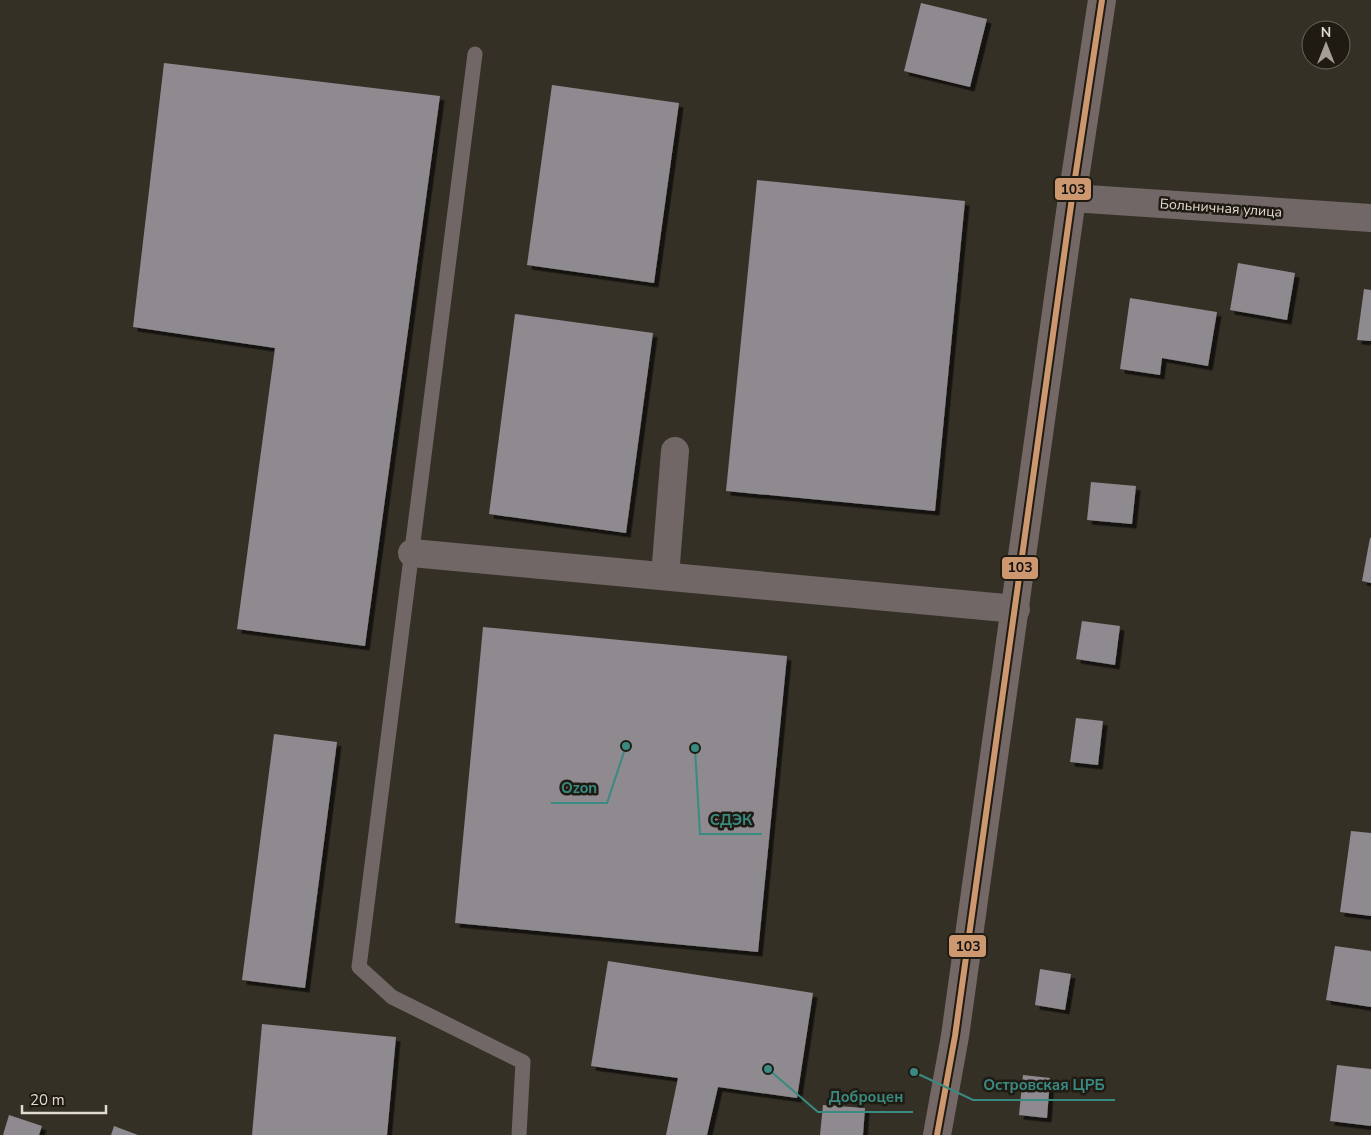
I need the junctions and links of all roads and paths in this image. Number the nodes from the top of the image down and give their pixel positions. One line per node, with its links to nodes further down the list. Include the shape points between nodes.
1 (1102, 0): 3 (main road)
2 (475, 54): 6 (lane)
3 (1072, 198): 4 (street, Больничная улица); 8 (main road)
4 (1371, 218)
5 (675, 451): 7 (street)
6 (412, 553): 7 (street); 9 (lane, via 359,966 392,997 523,1062)
7 (666, 576): 8 (street)
8 (1016, 608): 10 (main road, via 955,1036)
9 (519, 1135)
10 (937, 1135)

